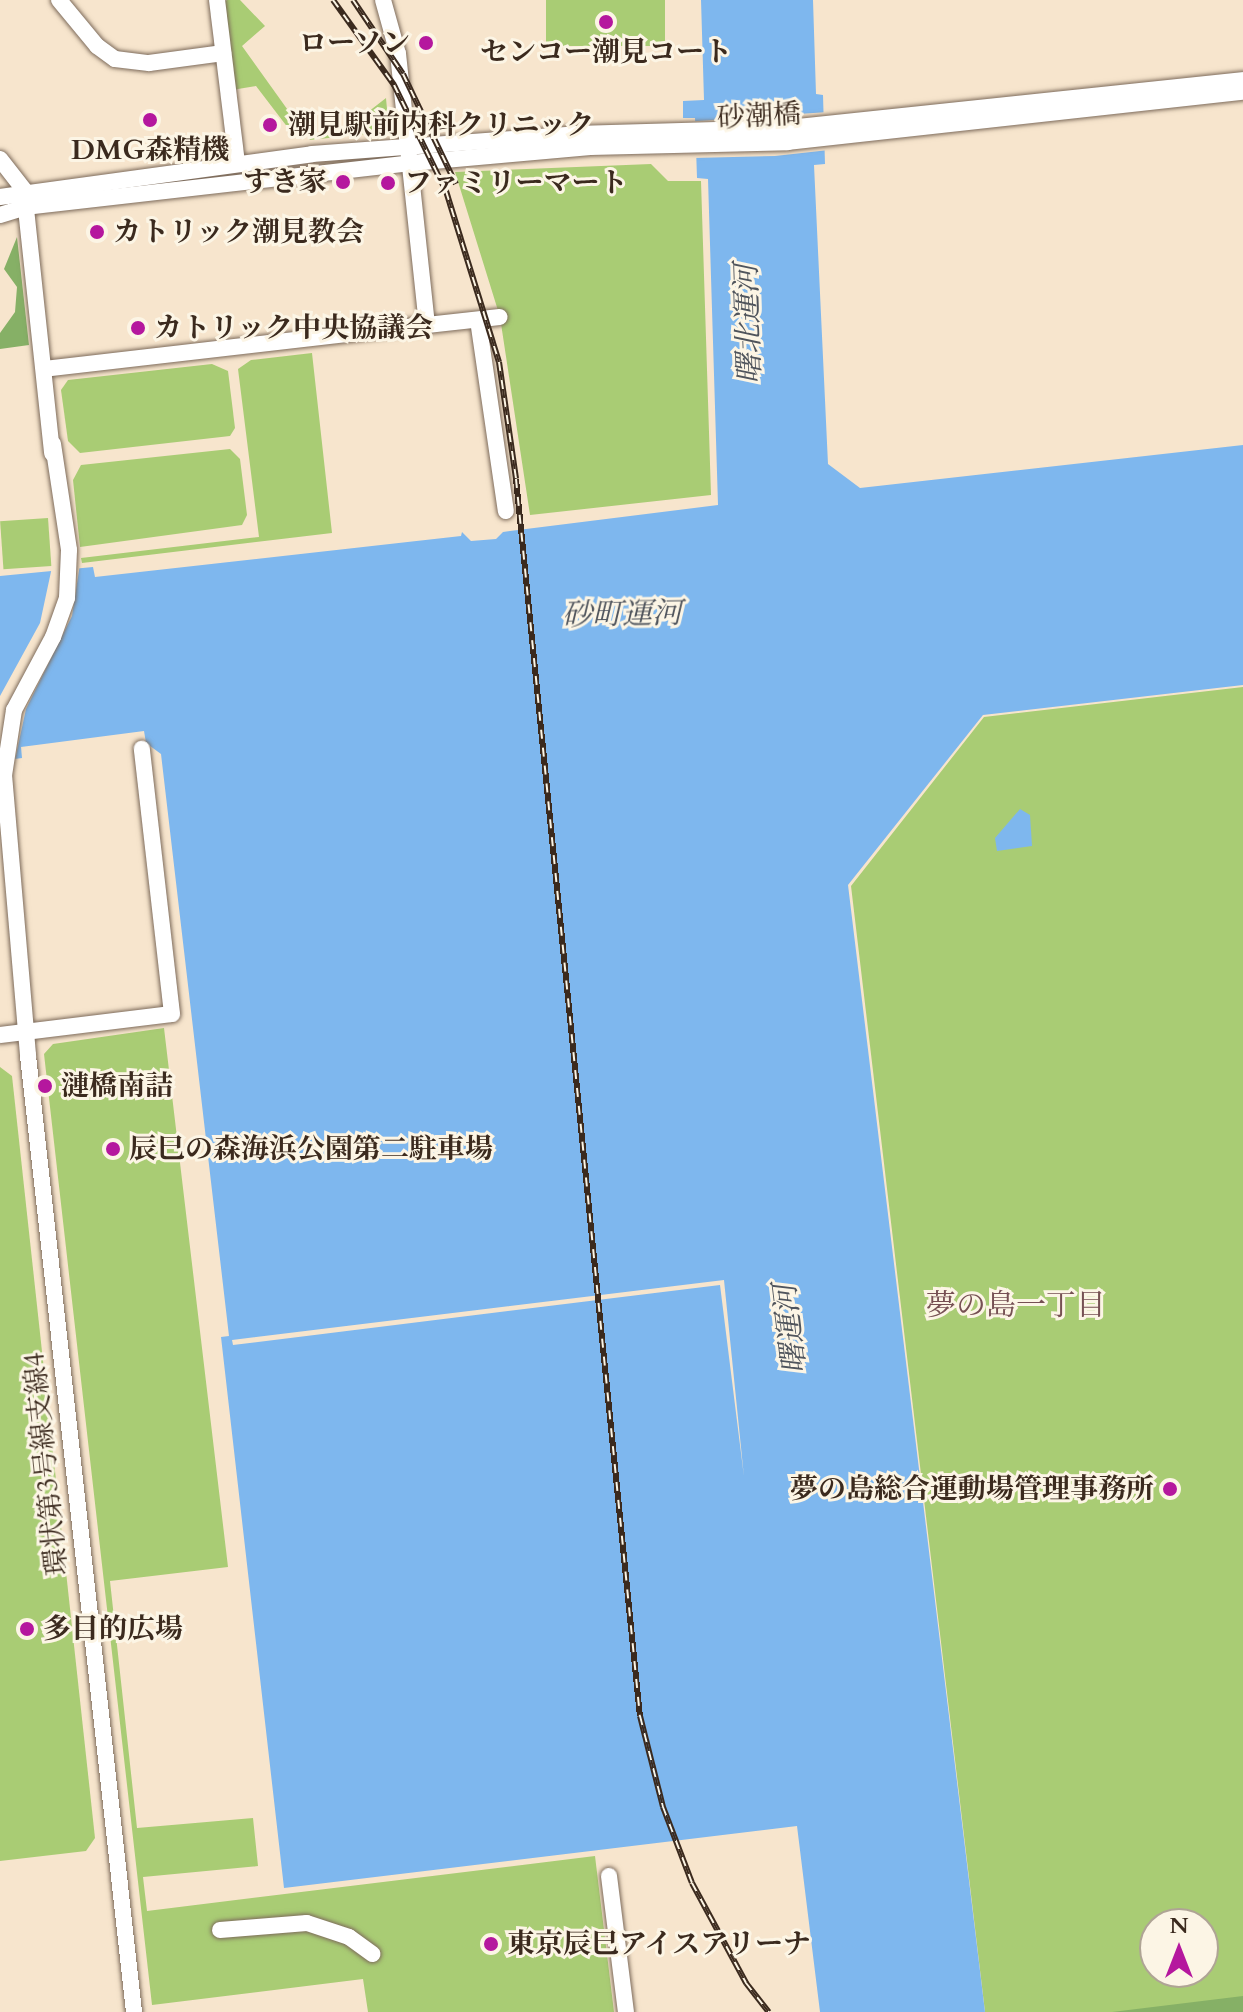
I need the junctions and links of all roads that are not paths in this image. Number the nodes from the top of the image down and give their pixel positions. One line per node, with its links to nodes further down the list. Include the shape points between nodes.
1 (59, 0): 4 (street, via 97,46 115,59 149,63)
2 (217, 0): 4 (street)
3 (383, 0): 9 (street, via 395,30)
4 (223, 53): 12 (street)
5 (1243, 80): 7 (street)
6 (1243, 92): 7 (street)
7 (839, 130): 8 (street, 砂潮橋)
8 (681, 139): 9 (street); 11 (street)
9 (409, 145): 11 (street); 12 (street)
10 (0, 159): 13 (street)
11 (411, 163): 13 (street); 17 (street)
12 (237, 164): 13 (street)
13 (12, 194): 14 (street); 18 (street)
14 (0, 215)
15 (500, 317): 16 (street)
16 (478, 320): 17 (street); 19 (street)
17 (427, 325): 18 (street)
18 (44, 369): 20 (street)
19 (506, 511)
20 (66, 565): 21 (street, via 51,623 14,689); 24 (street, via 63,612 20,696 5,763)
21 (0, 738)
22 (142, 749): 25 (street, via 172,1014)
23 (0, 807): 24 (street)
24 (6, 857): 25 (street, 環状第3号線支線4)
25 (27, 1032): 26 (street); 30 (street, 環状第3号線支線4)
26 (0, 1035)
27 (609, 1876): 31 (street)
28 (220, 1930): 29 (street, via 307,1923 349,1937)
29 (372, 1954)
30 (134, 2012)
31 (626, 2012)

